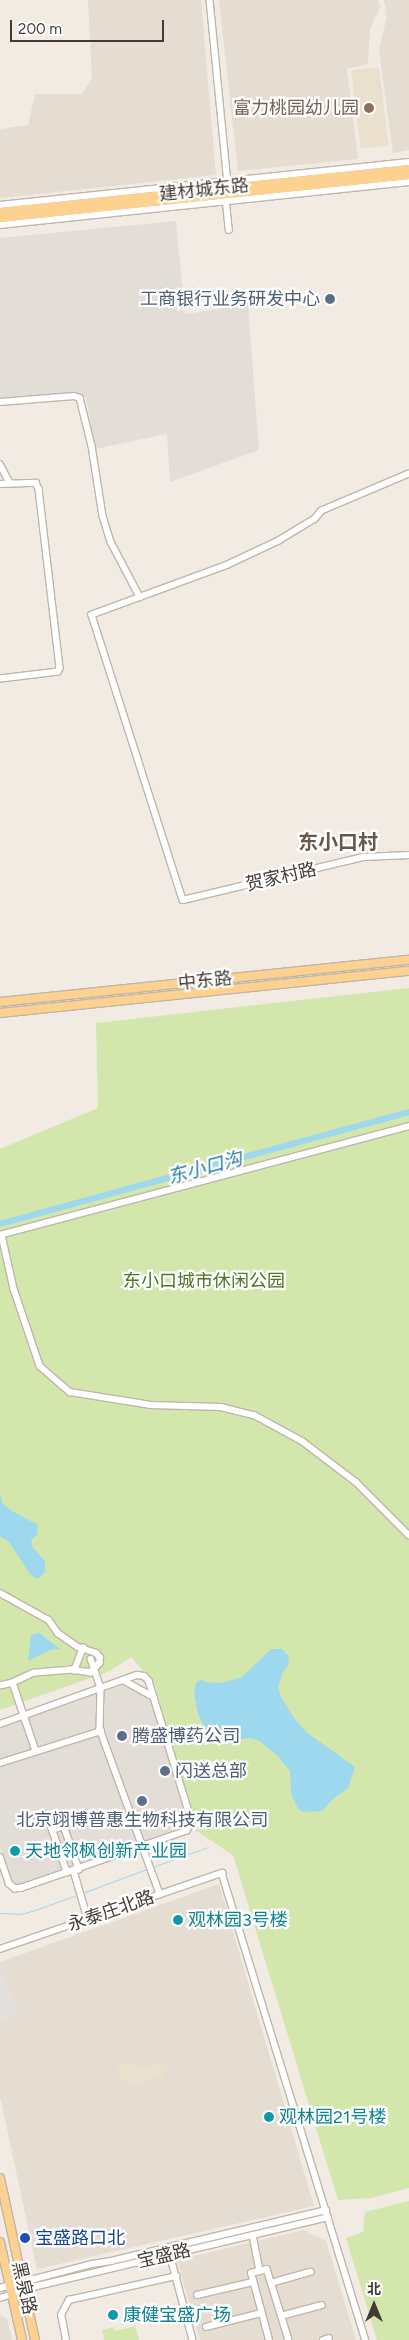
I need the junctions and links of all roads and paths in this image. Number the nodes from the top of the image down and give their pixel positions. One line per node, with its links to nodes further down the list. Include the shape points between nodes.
1 (210, 0): 6 (street)
2 (409, 162): 6 (street, 建材城东路)
3 (409, 169): 6 (main road, 建材城东路)
4 (409, 175): 6 (main road, 建材城东路)
5 (409, 182): 6 (street, 建材城东路)
6 (227, 191): 7 (street, 建材城东路); 8 (main road, 建材城东路); 9 (main road, 建材城东路); 10 (street, 建材城东路); 11 (street)
7 (0, 205)
8 (0, 212)
9 (0, 218)
10 (0, 225)
11 (229, 230)
12 (0, 402): 17 (street, via 80,398 92,446 103,516 111,542)
13 (0, 464): 15 (street)
14 (409, 474): 17 (street, via 322,511 315,519 279,541 228,565)
15 (10, 483): 16 (street); 18 (street, via 36,483 38,488 60,668 58,672)
16 (0, 484)
17 (140, 597): 19 (street, 贺家村路, via 92,616 183,900 364,857)
18 (0, 679)
19 (409, 854)
20 (409, 960): 22 (main road, 中东路)
21 (409, 971): 23 (main road, 中东路)
22 (0, 1002)
23 (0, 1013)
24 (409, 1126): 25 (street)
25 (1, 1235): 26 (street, via 14,1289 40,1366 70,1392 151,1405 221,1407 254,1416 302,1441 356,1482)
26 (409, 1535)
27 (0, 1593): 28 (street, via 49,1620 58,1633)
28 (83, 1648): 30 (street); 31 (street, via 100,1657)
29 (91, 1659): 31 (street)
30 (74, 1671): 31 (street, via 86,1674); 33 (street, via 34,1673)
31 (95, 1671): 35 (street)
32 (123, 1680): 35 (street); 36 (street); 36 (street, via 144,1676)
33 (13, 1683): 34 (street); 37 (street)
34 (0, 1686)
35 (101, 1688): 37 (street); 39 (street)
36 (154, 1697): 42 (street, via 192,1822 187,1832)
37 (24, 1715): 38 (street); 40 (street)
38 (0, 1724)
39 (101, 1731): 40 (street); 42 (street)
40 (36, 1752): 41 (street)
41 (0, 1763)
42 (143, 1847): 44 (street); 46 (street)
43 (0, 1858): 45 (street, via 9,1884 15,1889)
44 (76, 1870): 45 (street); 45 (street, via 64,1826 52,1830); 47 (street)
45 (67, 1873)
46 (160, 1894): 47 (street, 永泰庄北路); 50 (street, 永泰庄北路, via 222,1873)
47 (88, 1919): 48 (street, 永泰庄北路)
48 (0, 1949)
49 (0, 2178): 59 (main road, 黑泉路)
50 (327, 2214): 51 (street, 宝盛路); 59 (street, 宝盛路, via 92,2264); 74 (street)
51 (252, 2235): 53 (street, 宝盛路); 54 (street)
52 (0, 2242): 61 (main road, 黑泉路)
53 (170, 2254): 56 (street); 59 (street, 宝盛路)
54 (260, 2271): 57 (street, via 251,2273); 58 (street, via 267,2269)
55 (310, 2272): 58 (street)
56 (176, 2276): 70 (street, via 69,2300 60,2315); 71 (street)
57 (253, 2282): 62 (street); 65 (street)
58 (271, 2283): 66 (street)
59 (25, 2285): 61 (street, 宝盛路); 69 (main road, 黑泉路)
60 (0, 2288): 61 (street, 宝盛路)
61 (10, 2290): 63 (street, 宝盛路); 68 (main road, 黑泉路)
62 (197, 2295)
63 (0, 2298)
64 (322, 2305): 66 (street)
65 (261, 2313): 67 (street); 72 (street)
66 (281, 2316): 73 (street)
67 (206, 2327)
68 (22, 2340)
69 (35, 2340)
70 (66, 2340)
71 (192, 2340)
72 (269, 2340)
73 (289, 2340)
74 (366, 2340)

